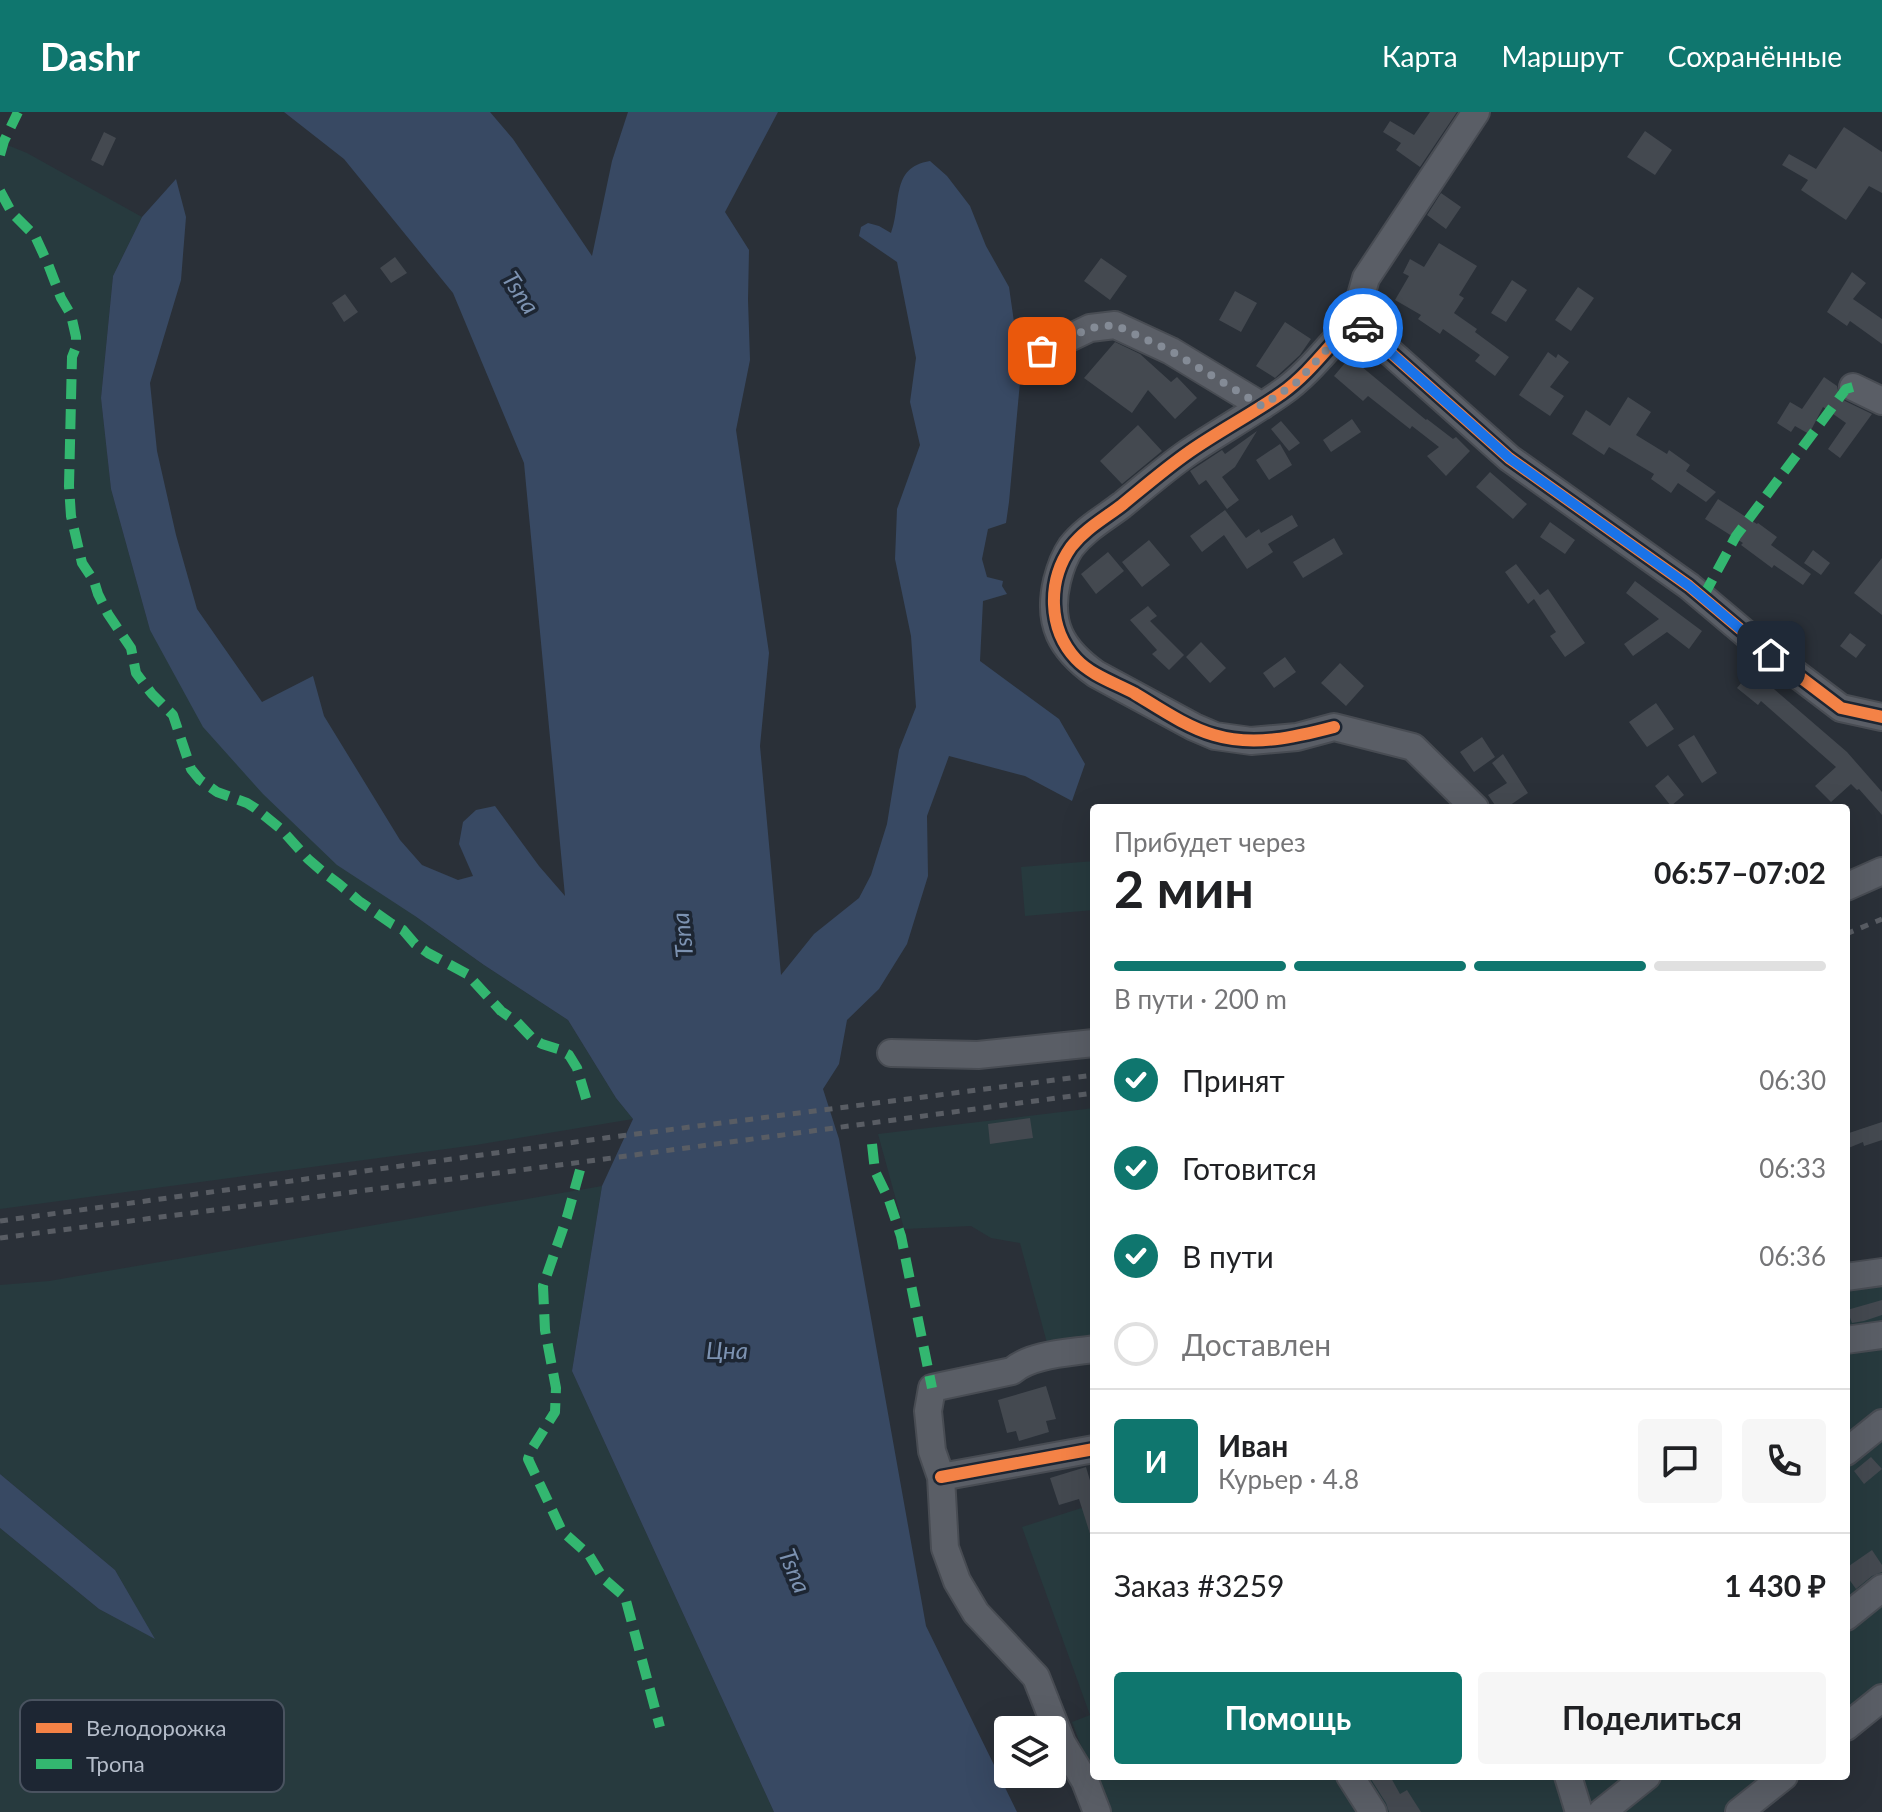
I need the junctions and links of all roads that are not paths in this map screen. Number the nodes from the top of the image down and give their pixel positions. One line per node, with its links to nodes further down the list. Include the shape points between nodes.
1 (1476, 112): 2 (street, via 1366,278)
2 (1354, 320): 6 (street, via 1297,382); 7 (street, via 1509,458 1689,586 1841,708)
3 (1042, 351): 6 (street, via 1090,328 1115,325 1171,351)
4 (1853, 387): 5 (street)
5 (1882, 401)
6 (1262, 406): 8 (street, via 1188,453 1071,547 1054,593 1062,640 1076,660 1096,674 1215,736 1251,741 1334,727 1413,747)
7 (1882, 717)
8 (1471, 804)
9 (1882, 871): 10 (street)
10 (1850, 885)
11 (1090, 1043): 12 (street, via 978,1055)
12 (891, 1053)
13 (1882, 1272): 14 (street)
14 (1850, 1276)
15 (1882, 1335): 16 (street)
16 (1850, 1339)
17 (1090, 1350): 21 (street, via 932,1388 932,1451)
18 (1882, 1423): 19 (street)
19 (1850, 1449)
20 (1090, 1450): 21 (street)
21 (941, 1477): 30 (street, via 945,1548 957,1581 976,1613 1036,1677)
22 (1882, 1588): 23 (street)
23 (1850, 1614)
24 (1882, 1698): 25 (street)
25 (1850, 1724)
26 (1353, 1780): 31 (street)
27 (1569, 1780): 32 (street)
28 (1642, 1780): 33 (street)
29 (1779, 1780): 34 (street)
30 (1097, 1812)
31 (1373, 1812)
32 (1579, 1812)
33 (1602, 1812)
34 (1739, 1812)

